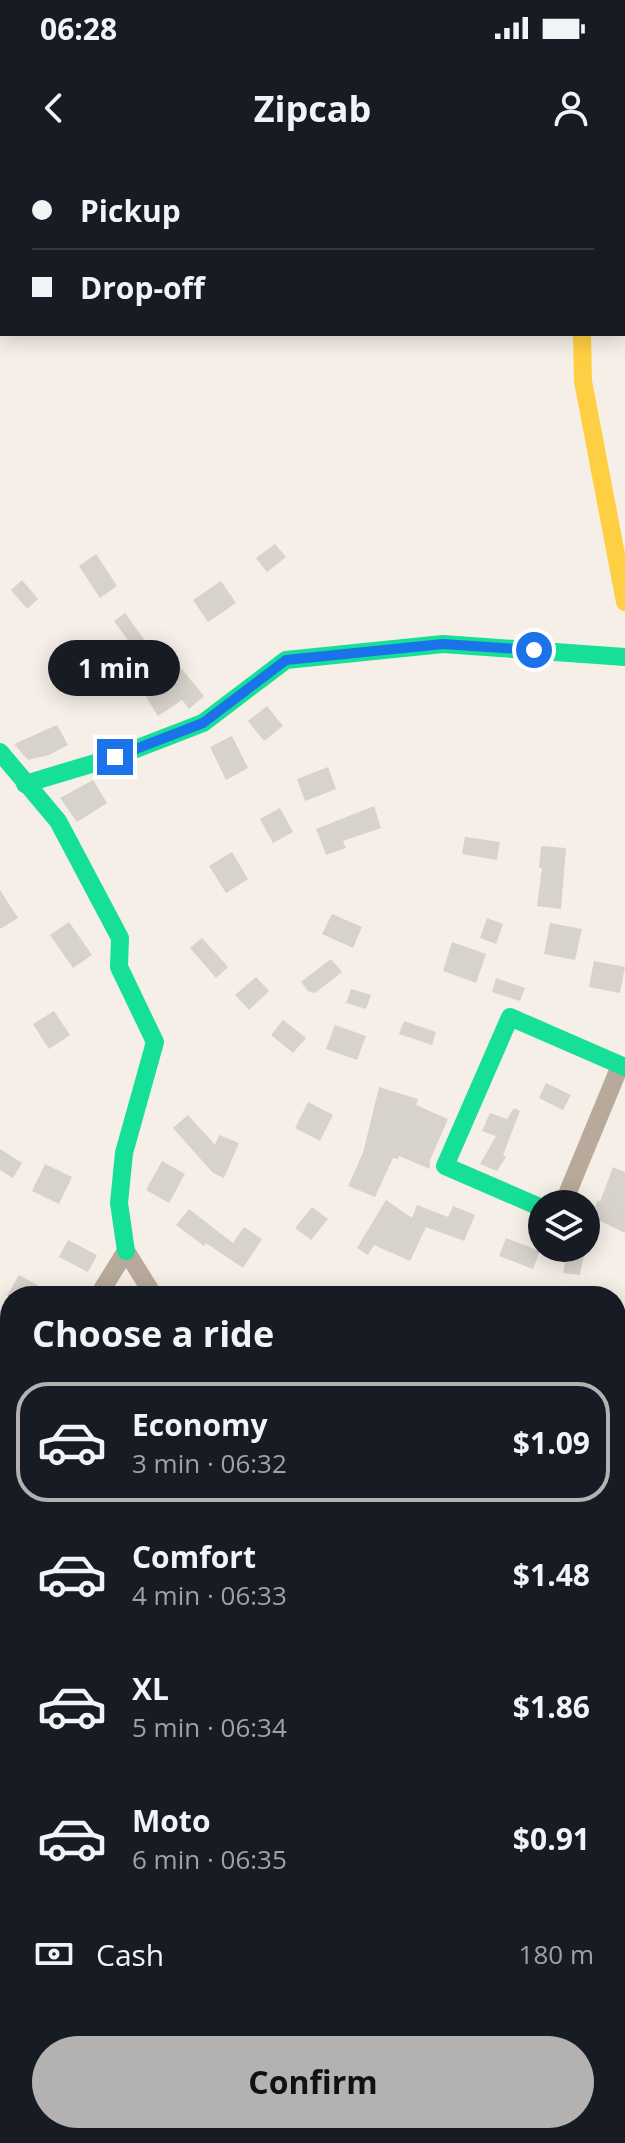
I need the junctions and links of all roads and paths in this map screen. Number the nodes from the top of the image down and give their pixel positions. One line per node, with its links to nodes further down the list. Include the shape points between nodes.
1 (582, 336): 2 (street, via 583,381)
2 (625, 602)
3 (625, 657): 5 (street, via 443,644 286,660 203,723)
4 (0, 752): 5 (street)
5 (25, 784): 9 (street, via 58,821 120,938 119,967 155,1042 124,1153 119,1203)
6 (623, 1067): 7 (street); 8 (street, via 510,1017 445,1166)
7 (569, 1190)
8 (528, 1202)
9 (126, 1251): 10 (street); 11 (street)
10 (104, 1286)
11 (147, 1286)

